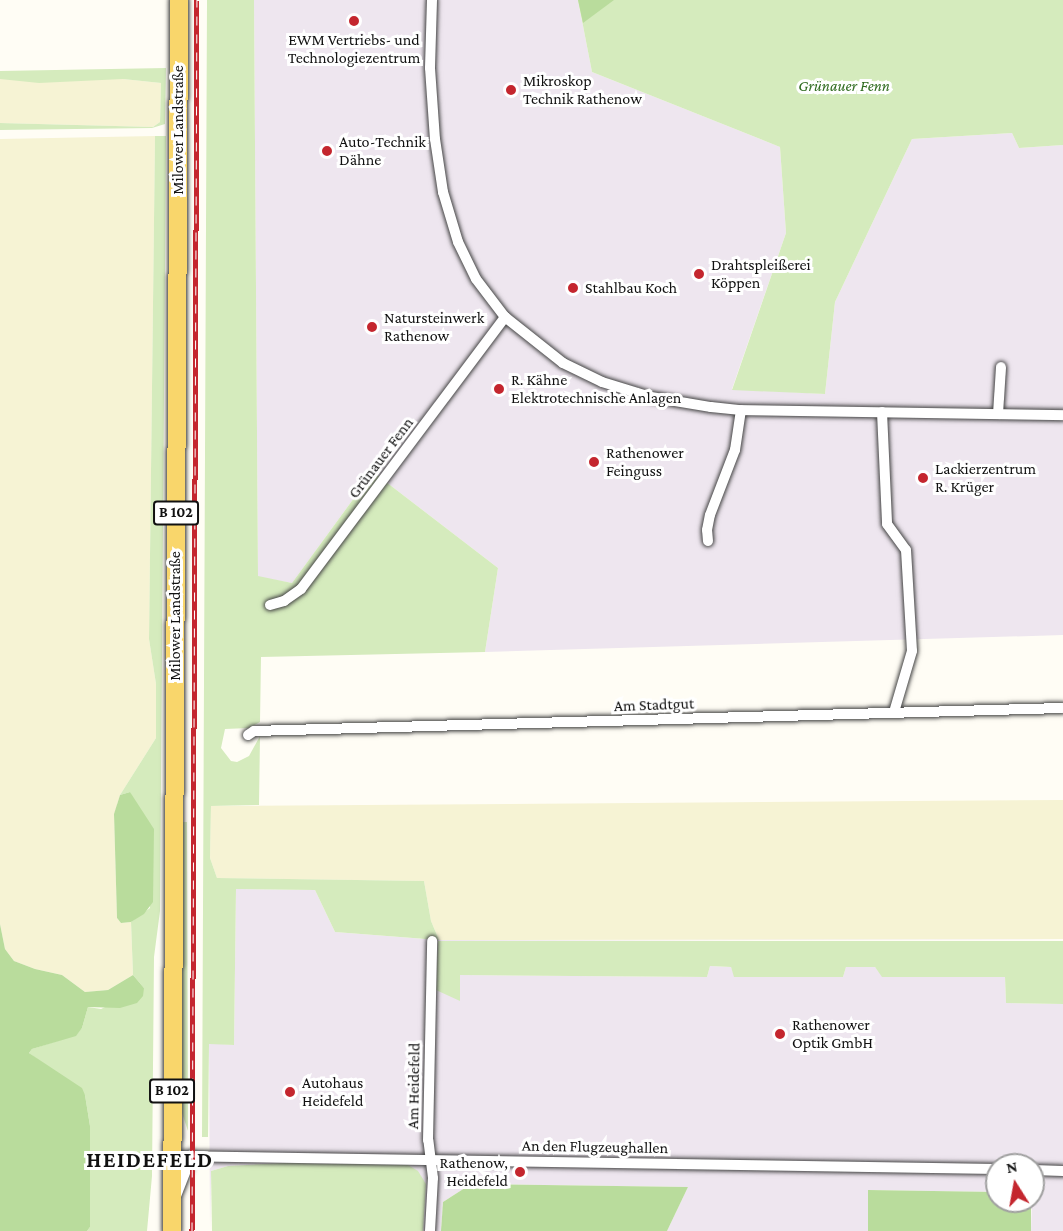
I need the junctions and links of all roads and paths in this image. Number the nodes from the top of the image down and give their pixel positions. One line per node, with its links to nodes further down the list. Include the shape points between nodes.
1 (179, 0): 16 (main road, Milower Landstraße / B 102)
2 (432, 0): 3 (street, via 430,79 443,192 466,260)
3 (505, 316): 5 (street, via 563,363 602,382 651,397); 10 (street, Grünauer Fenn, via 300,589 284,601)
4 (1001, 367): 7 (street)
5 (741, 410): 6 (street); 9 (street, via 735,450 710,515)
6 (882, 412): 7 (street); 12 (street, via 887,524 906,550 912,651)
7 (998, 414): 8 (street)
8 (1063, 415)
9 (708, 541)
10 (270, 605)
11 (1063, 708): 12 (street, Am Stadtgut)
12 (894, 712): 13 (street, Am Stadtgut, via 254,731)
13 (248, 735)
14 (432, 941): 17 (street, Am Heidefeld)
15 (192, 1155): 16 (street, An den Flugzeughallen); 17 (street, An den Flugzeughallen); 21 (street)
16 (172, 1156): 21 (main road, Milower Landstraße / B 102)
17 (429, 1159): 18 (street, An den Flugzeughallen); 23 (street, Am Heidefeld, via 433,1178)
18 (985, 1169)
19 (1045, 1170): 20 (street)
20 (1063, 1171)
21 (172, 1205): 22 (main road, Milower Landstraße / B 102)
22 (172, 1231)
23 (430, 1231)

